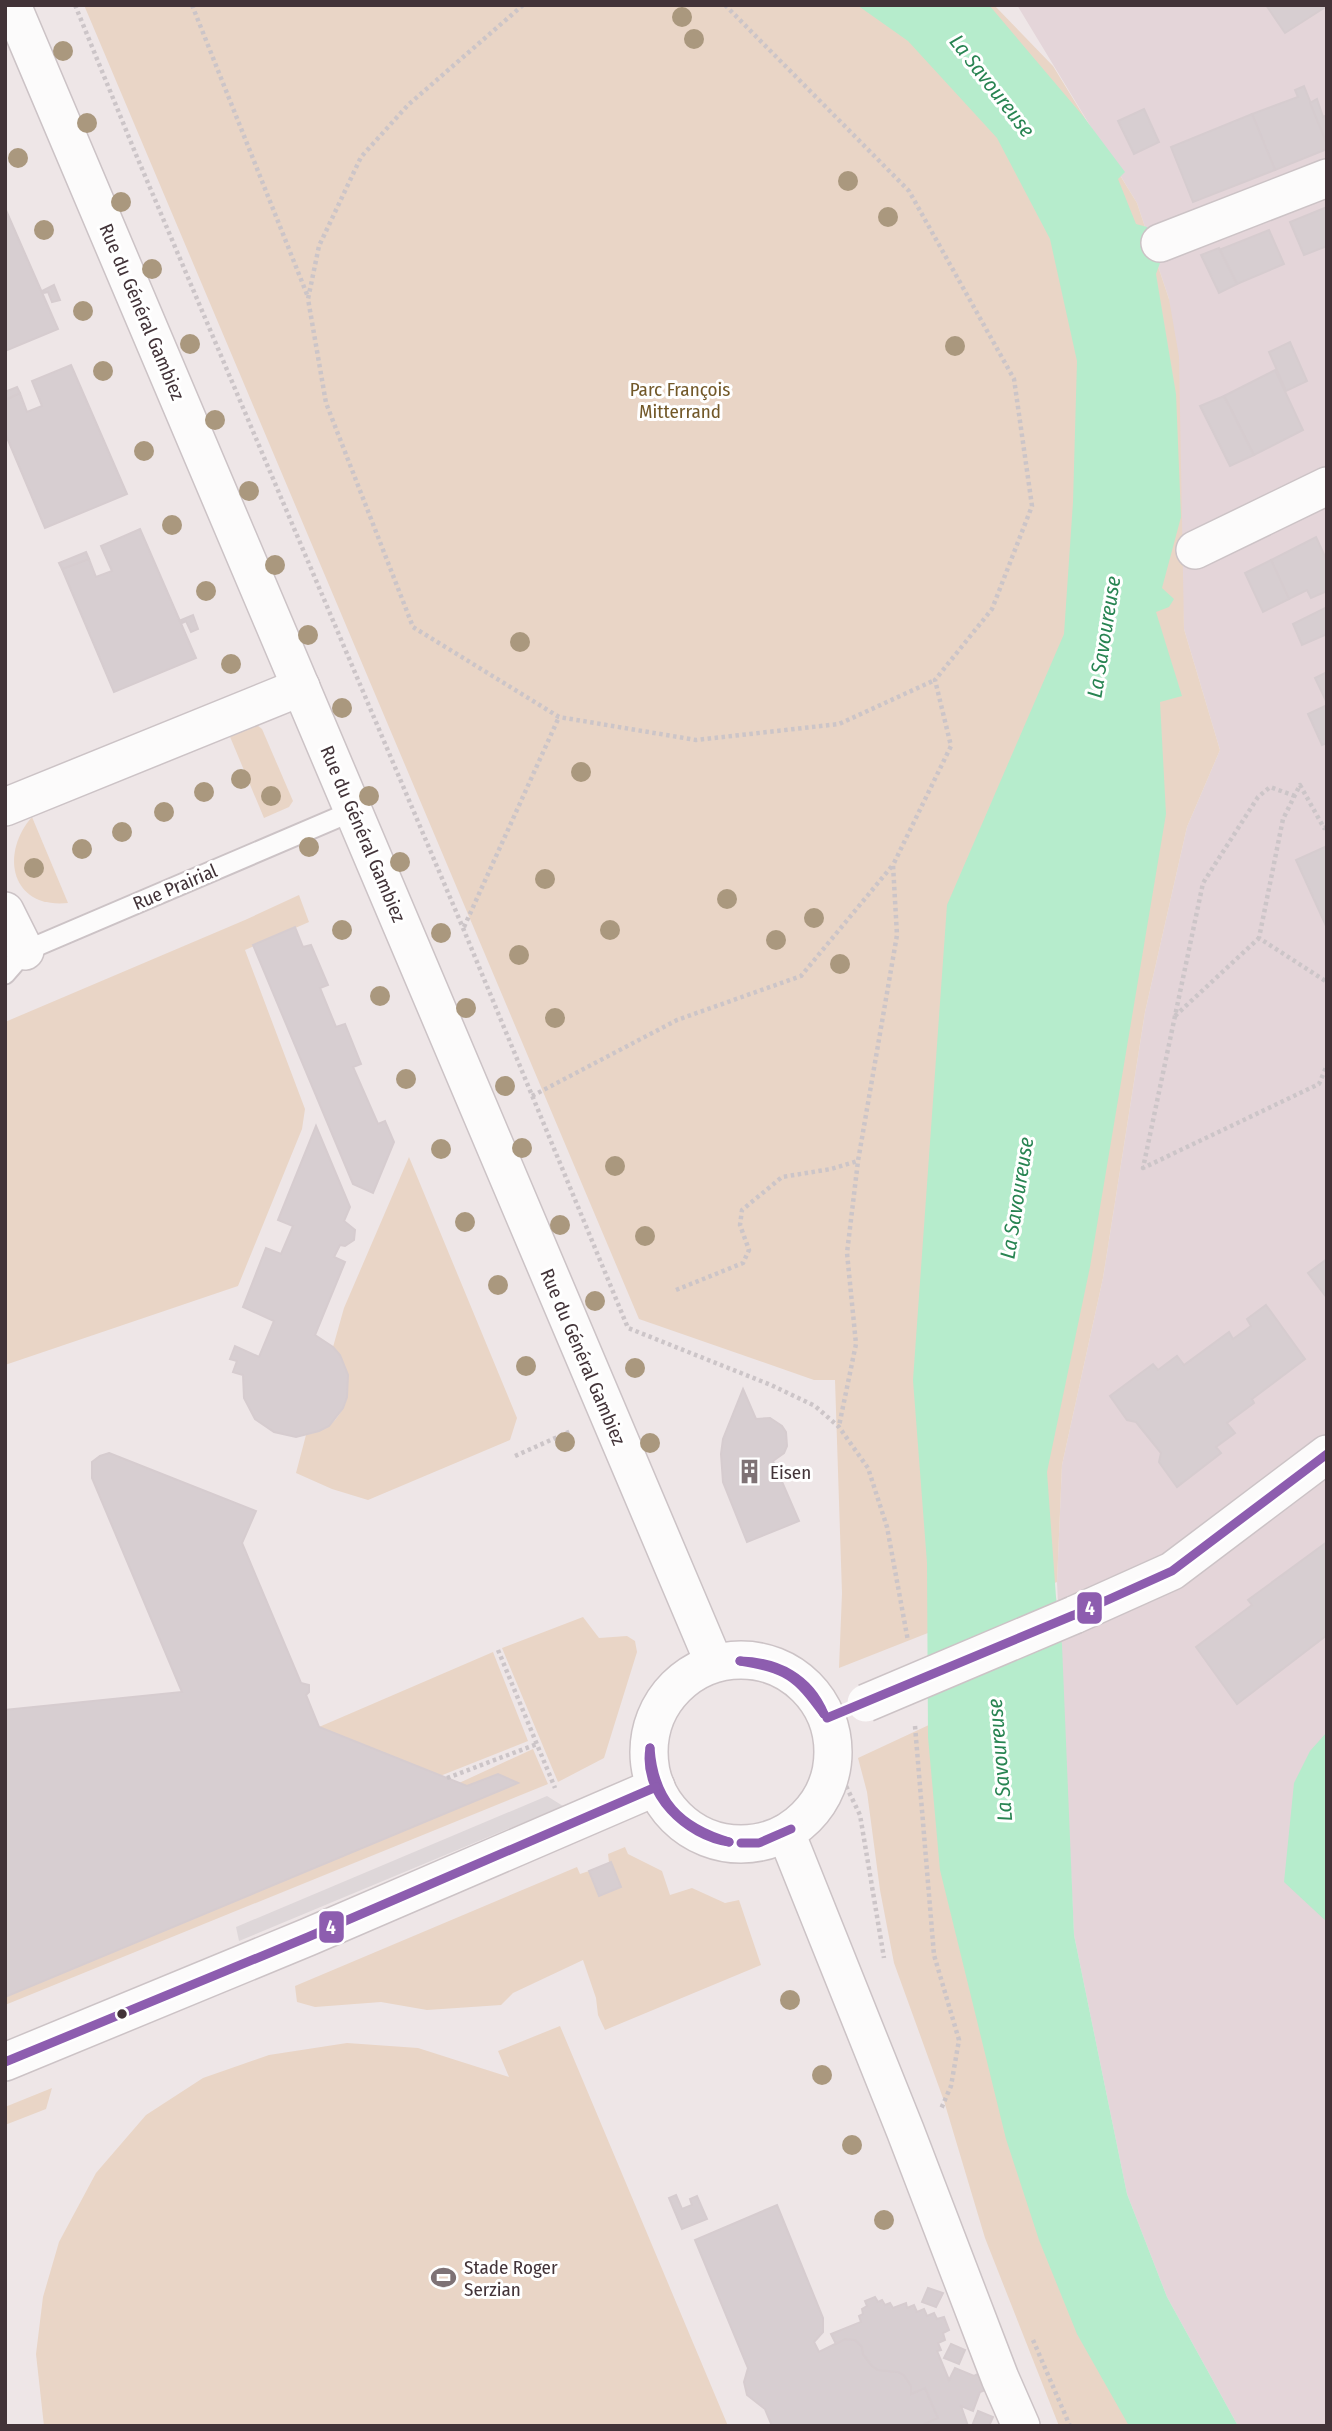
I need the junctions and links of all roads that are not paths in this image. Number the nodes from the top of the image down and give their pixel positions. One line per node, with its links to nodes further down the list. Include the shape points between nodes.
1 (12, 5): 6 (street, Rue du Général Gambiez)
2 (1327, 178): 3 (street)
3 (1160, 243)
4 (1327, 486): 5 (street)
5 (1195, 550)
6 (301, 687): 7 (street); 8 (street, Rue du Général Gambiez)
7 (5, 807)
8 (353, 811): 10 (lane, Rue Prairial); 12 (street, Rue du Général Gambiez)
9 (5, 911): 10 (street)
10 (15, 962)
11 (1327, 1454): 13 (street, bridge, via 1172,1571)
12 (713, 1663): 13 (street, via 741,1659 768,1663 793,1675 814,1693); 14 (street, via 686,1677 665,1699 652,1727 649,1758)
13 (827, 1718): 15 (street, via 834,1761 826,1789 810,1814)
14 (656, 1787): 15 (street, via 673,1814 697,1833 726,1843 757,1843); 16 (street)
15 (786, 1833): 17 (street)
16 (5, 2062)
17 (1021, 2426)

